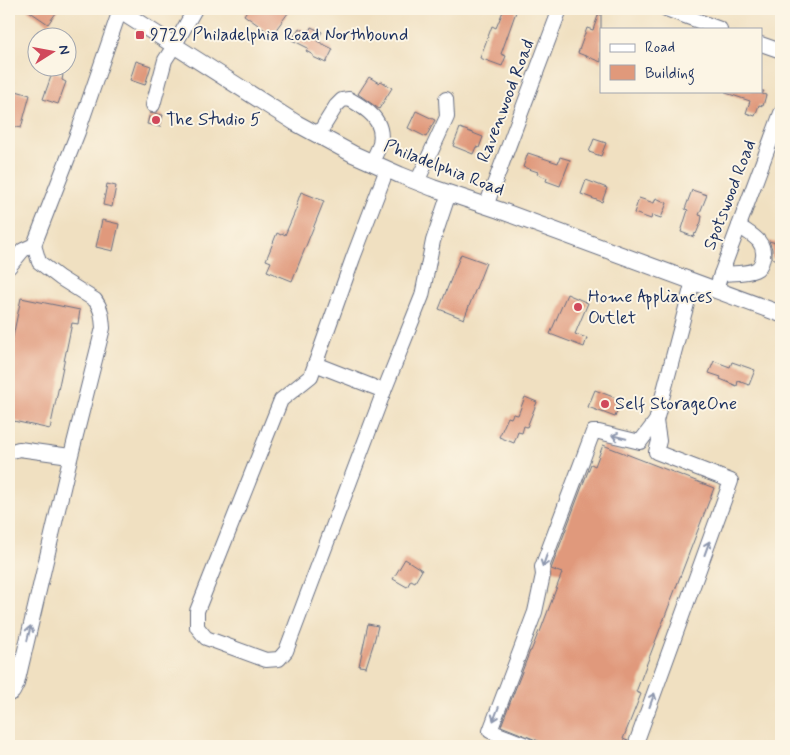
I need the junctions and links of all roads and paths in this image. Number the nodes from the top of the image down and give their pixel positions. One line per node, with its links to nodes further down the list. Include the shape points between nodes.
1 (195, 9): 7 (street)
2 (560, 9): 16 (street, Ravenwood Road)
3 (666, 9): 5 (street)
4 (119, 10): 7 (main road, Philadelphia Road); 18 (street, via 78,132)
5 (717, 28)
6 (762, 44): 8 (street)
7 (174, 46): 10 (street, via 165,60); 12 (main road, Philadelphia Road)
8 (781, 51)
9 (446, 99): 14 (street, via 447,117)
10 (153, 105)
11 (781, 113): 17 (street, Spotswood Road)
12 (318, 135): 13 (main road, Philadelphia Road); 13 (street, via 336,106 349,99 365,108 379,126)
13 (380, 166): 14 (main road, Philadelphia Road); 24 (street, via 353,258)
14 (417, 182): 15 (main road, Philadelphia Road)
15 (449, 193): 16 (main road, Philadelphia Road); 25 (street, via 433,241 422,296)
16 (486, 206): 21 (main road, Philadelphia Road)
17 (739, 226): 20 (street, Spotswood Road); 20 (street, via 760,242 763,260 755,270)
18 (34, 245): 19 (street, via 23,250); 28 (street, via 39,262 95,300 102,313 103,328)
19 (9, 266)
20 (720, 274): 22 (street, Spotswood Road)
21 (693, 281): 22 (main road, Philadelphia Road); 26 (street)
22 (716, 290): 23 (main road, Philadelphia Road)
23 (781, 314)
24 (315, 364): 25 (street); 25 (street, via 311,376 281,400 197,611 197,626 206,638 266,660 279,659 286,651)
25 (384, 392)
26 (656, 421): 30 (street, one-way to 30, via 640,442 593,432 542,567 535,612 490,732); 31 (street, one-way to 26, via 730,481 656,452 659,440)
27 (9, 452): 28 (street, via 19,449)
28 (69, 462): 29 (street, one-way to 28, via 18,684)
29 (9, 694)
30 (529, 746)
31 (635, 746)

